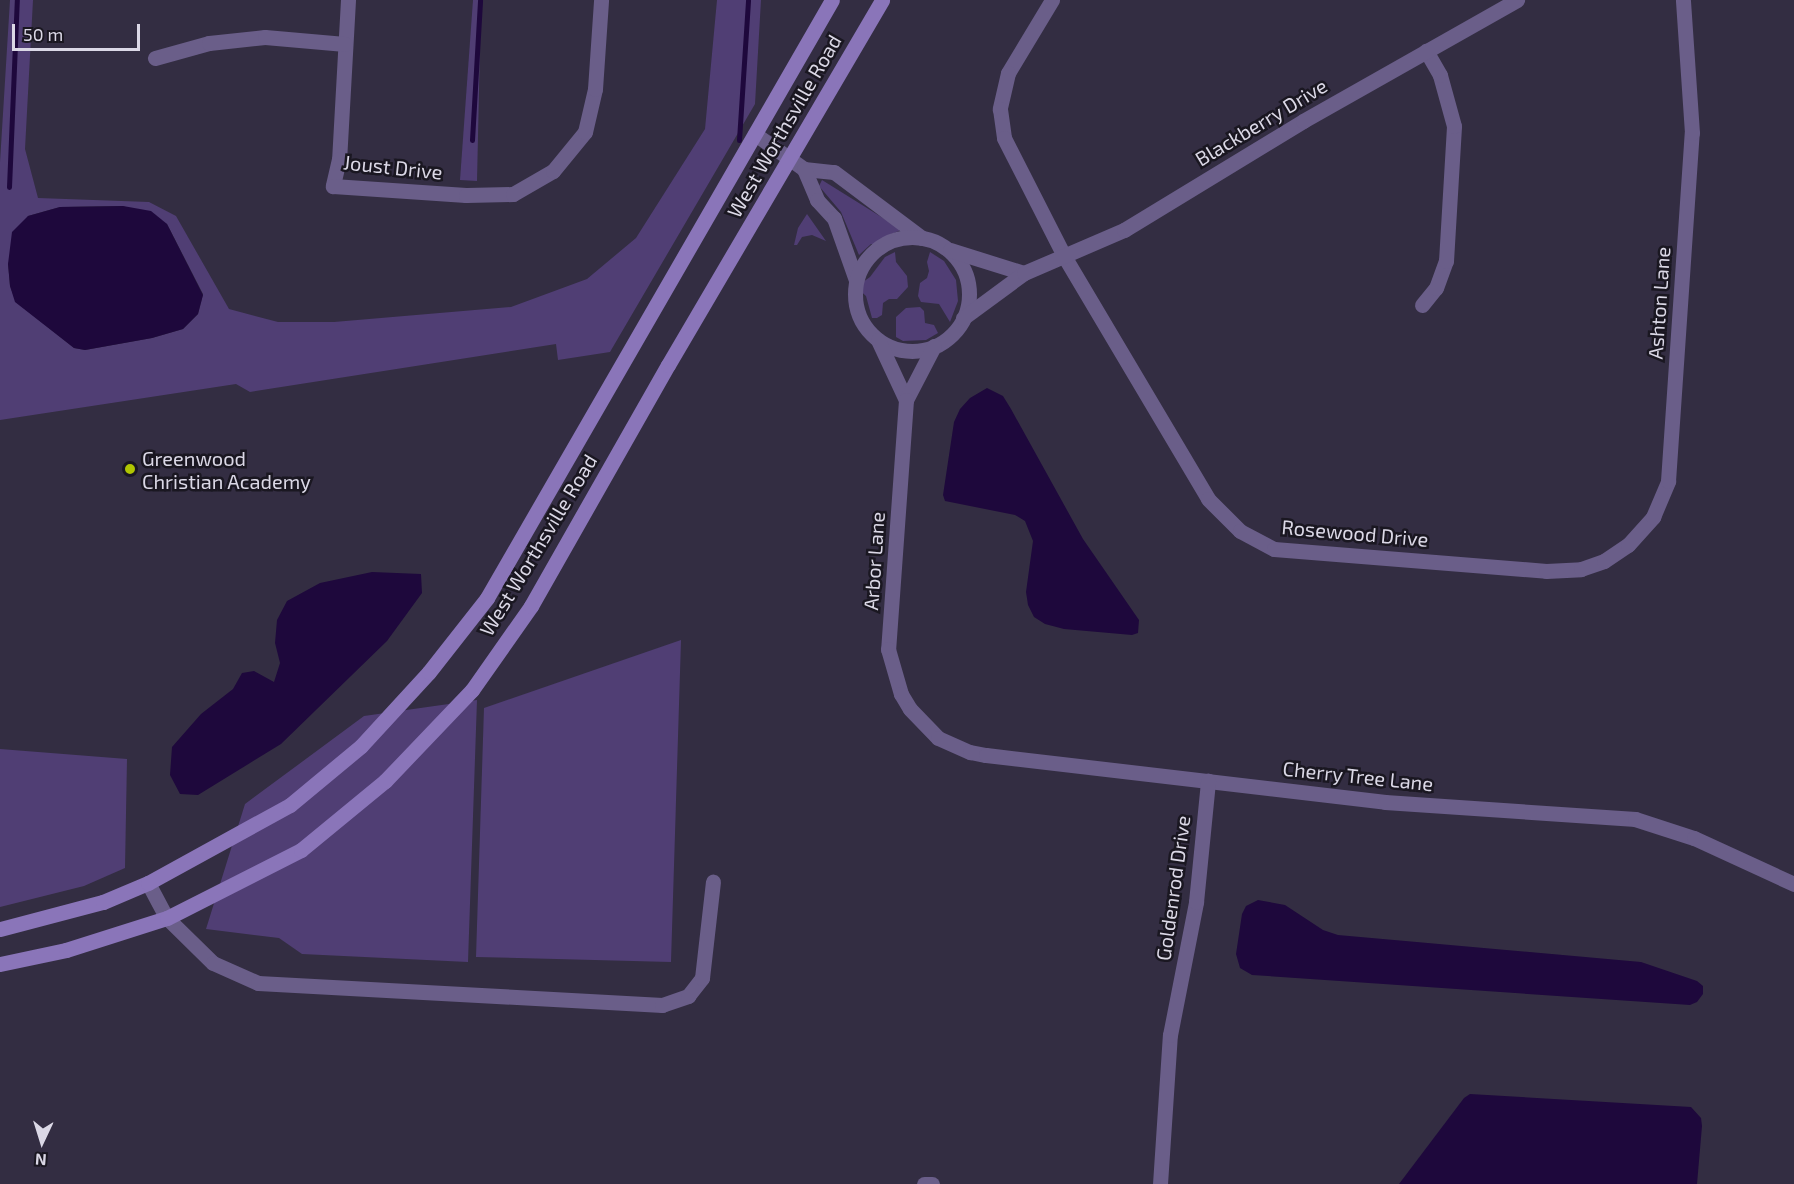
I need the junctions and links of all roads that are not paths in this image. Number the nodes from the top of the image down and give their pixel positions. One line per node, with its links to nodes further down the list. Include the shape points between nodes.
1 (348, 0): 8 (street, Joust Drive)
2 (601, 0): 8 (street, Joust Drive, via 595,89 585,132 553,171 513,194 466,195 333,186 339,159)
3 (832, 0): 11 (main road, West Worthsville Road)
4 (882, 0): 12 (main road, West Worthsville Road)
5 (1052, 0): 16 (street, Rosewood Drive, via 1008,73 1000,109 1004,138)
6 (1517, 0): 9 (street, Blackberry Drive)
7 (1683, 0): 24 (street, Ashton Lane, via 1692,133 1668,481 1653,517 1638,535 1604,561)
8 (345, 44): 10 (street, via 265,37 209,43)
9 (1426, 51): 16 (street, Blackberry Drive, via 1124,230); 19 (street, via 1440,75 1454,126 1446,261 1436,288)
10 (155, 58)
11 (755, 134): 12 (street); 28 (main road, West Worthsville Road, via 487,598 429,672 361,746 290,805)
12 (789, 159): 13 (street); 30 (main road, West Worthsville Road, via 531,606 472,690 385,781 301,850)
13 (804, 170): 14 (street, via 834,172); 18 (street, via 818,200 834,218)
14 (922, 238): 15 (street); 18 (street, via 888,242 863,264)
15 (948, 250): 17 (street); 20 (street, via 967,280)
16 (1064, 256): 17 (street, Blackberry Drive); 24 (street, Rosewood Drive, via 1208,499 1235,527 1252,538 1274,549 1546,571)
17 (1024, 273): 20 (street, Blackberry Drive)
18 (856, 280): 21 (street, via 858,313)
19 (1422, 305)
20 (963, 318): 22 (street, Blackberry Drive, via 946,339)
21 (878, 340): 22 (street, via 896,348); 23 (street, Arbor Lane)
22 (934, 346): 23 (street, Arbor Lane)
23 (906, 400): 25 (street, Arbor Lane, via 888,649 901,694)
24 (1581, 569)
25 (919, 718): 26 (street, Cherry Tree Lane, via 938,738 970,752)
26 (1208, 781): 29 (street, Cherry Tree Lane, via 1385,802 1635,819 1694,838); 35 (street, Goldenrod Drive, via 1196,902 1170,1035)
27 (713, 882): 30 (street, via 702,978 688,996 662,1005 258,983 213,963)
28 (148, 883): 30 (street); 31 (main road, West Worthsville Road, via 103,902)
29 (1794, 884)
30 (167, 918): 32 (main road, West Worthsville Road, via 66,950)
31 (0, 929)
32 (0, 964)
33 (924, 1184): 34 (street)
34 (932, 1184)
35 (1160, 1184)

